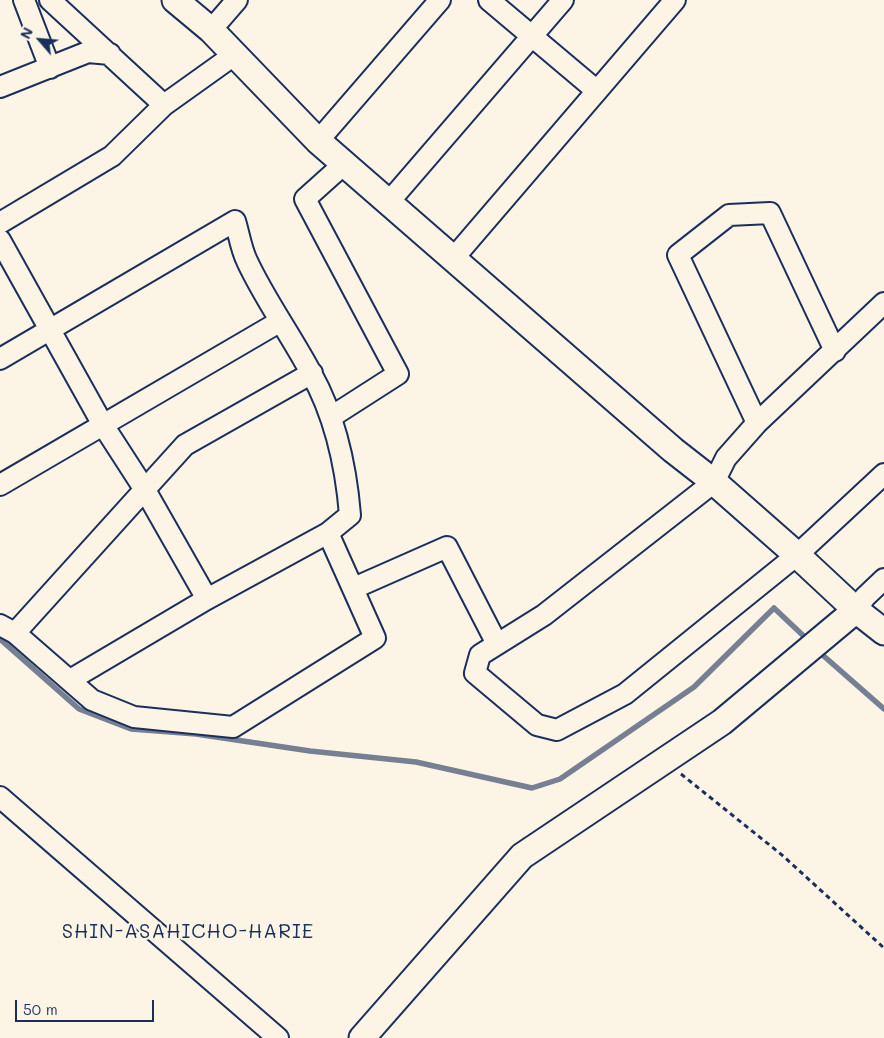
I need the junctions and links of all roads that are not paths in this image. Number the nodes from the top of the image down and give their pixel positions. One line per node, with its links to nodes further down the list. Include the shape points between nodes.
1 (24, 0): 13 (street)
2 (50, 0): 11 (street)
3 (176, 0): 9 (street)
4 (237, 0): 9 (street)
5 (440, 0): 17 (street)
6 (489, 0): 10 (street)
7 (563, 0): 10 (street)
8 (675, 0): 15 (street)
9 (211, 30): 12 (street)
10 (531, 36): 15 (street); 19 (street)
11 (110, 54): 13 (street, via 88,52); 16 (street)
12 (234, 55): 16 (street); 17 (street)
13 (50, 68): 14 (street)
14 (0, 87)
15 (597, 92): 22 (street)
16 (164, 105): 20 (street, via 112,156)
17 (318, 141): 18 (street)
18 (344, 164): 19 (street); 29 (street, via 305,199 398,374)
19 (388, 203): 22 (street)
20 (0, 223)
21 (0, 240): 25 (street)
22 (452, 260): 33 (street)
23 (883, 306): 26 (street)
24 (279, 322): 25 (street, via 246,259 235,221); 28 (street); 31 (street)
25 (50, 329): 27 (street); 31 (street)
26 (836, 351): 30 (street); 30 (street, via 770,213 729,215 678,255)
27 (0, 359)
28 (312, 374): 29 (street); 35 (street, via 185,446)
29 (331, 417): 36 (street, via 347,480 350,515)
30 (757, 423): 33 (street, via 726,458)
31 (103, 425): 34 (street); 35 (street)
32 (884, 474): 37 (street)
33 (714, 482): 37 (street); 44 (street, via 544,615)
34 (0, 485)
35 (145, 490): 40 (street); 42 (street)
36 (328, 533): 39 (street); 40 (street)
37 (797, 555): 41 (street); 44 (street, via 626,694 557,730 538,725 475,673 480,655)
38 (884, 579): 41 (street)
39 (354, 588): 44 (street, via 447,547); 45 (street, via 375,638 233,727 134,716 92,700)
40 (207, 599): 45 (street)
41 (856, 610): 43 (street); 48 (street, via 722,722 522,856)
42 (7, 629): 45 (street)
43 (884, 632)
44 (497, 644)
45 (70, 680)
46 (0, 797): 47 (street)
47 (278, 1038)
48 (362, 1038)

